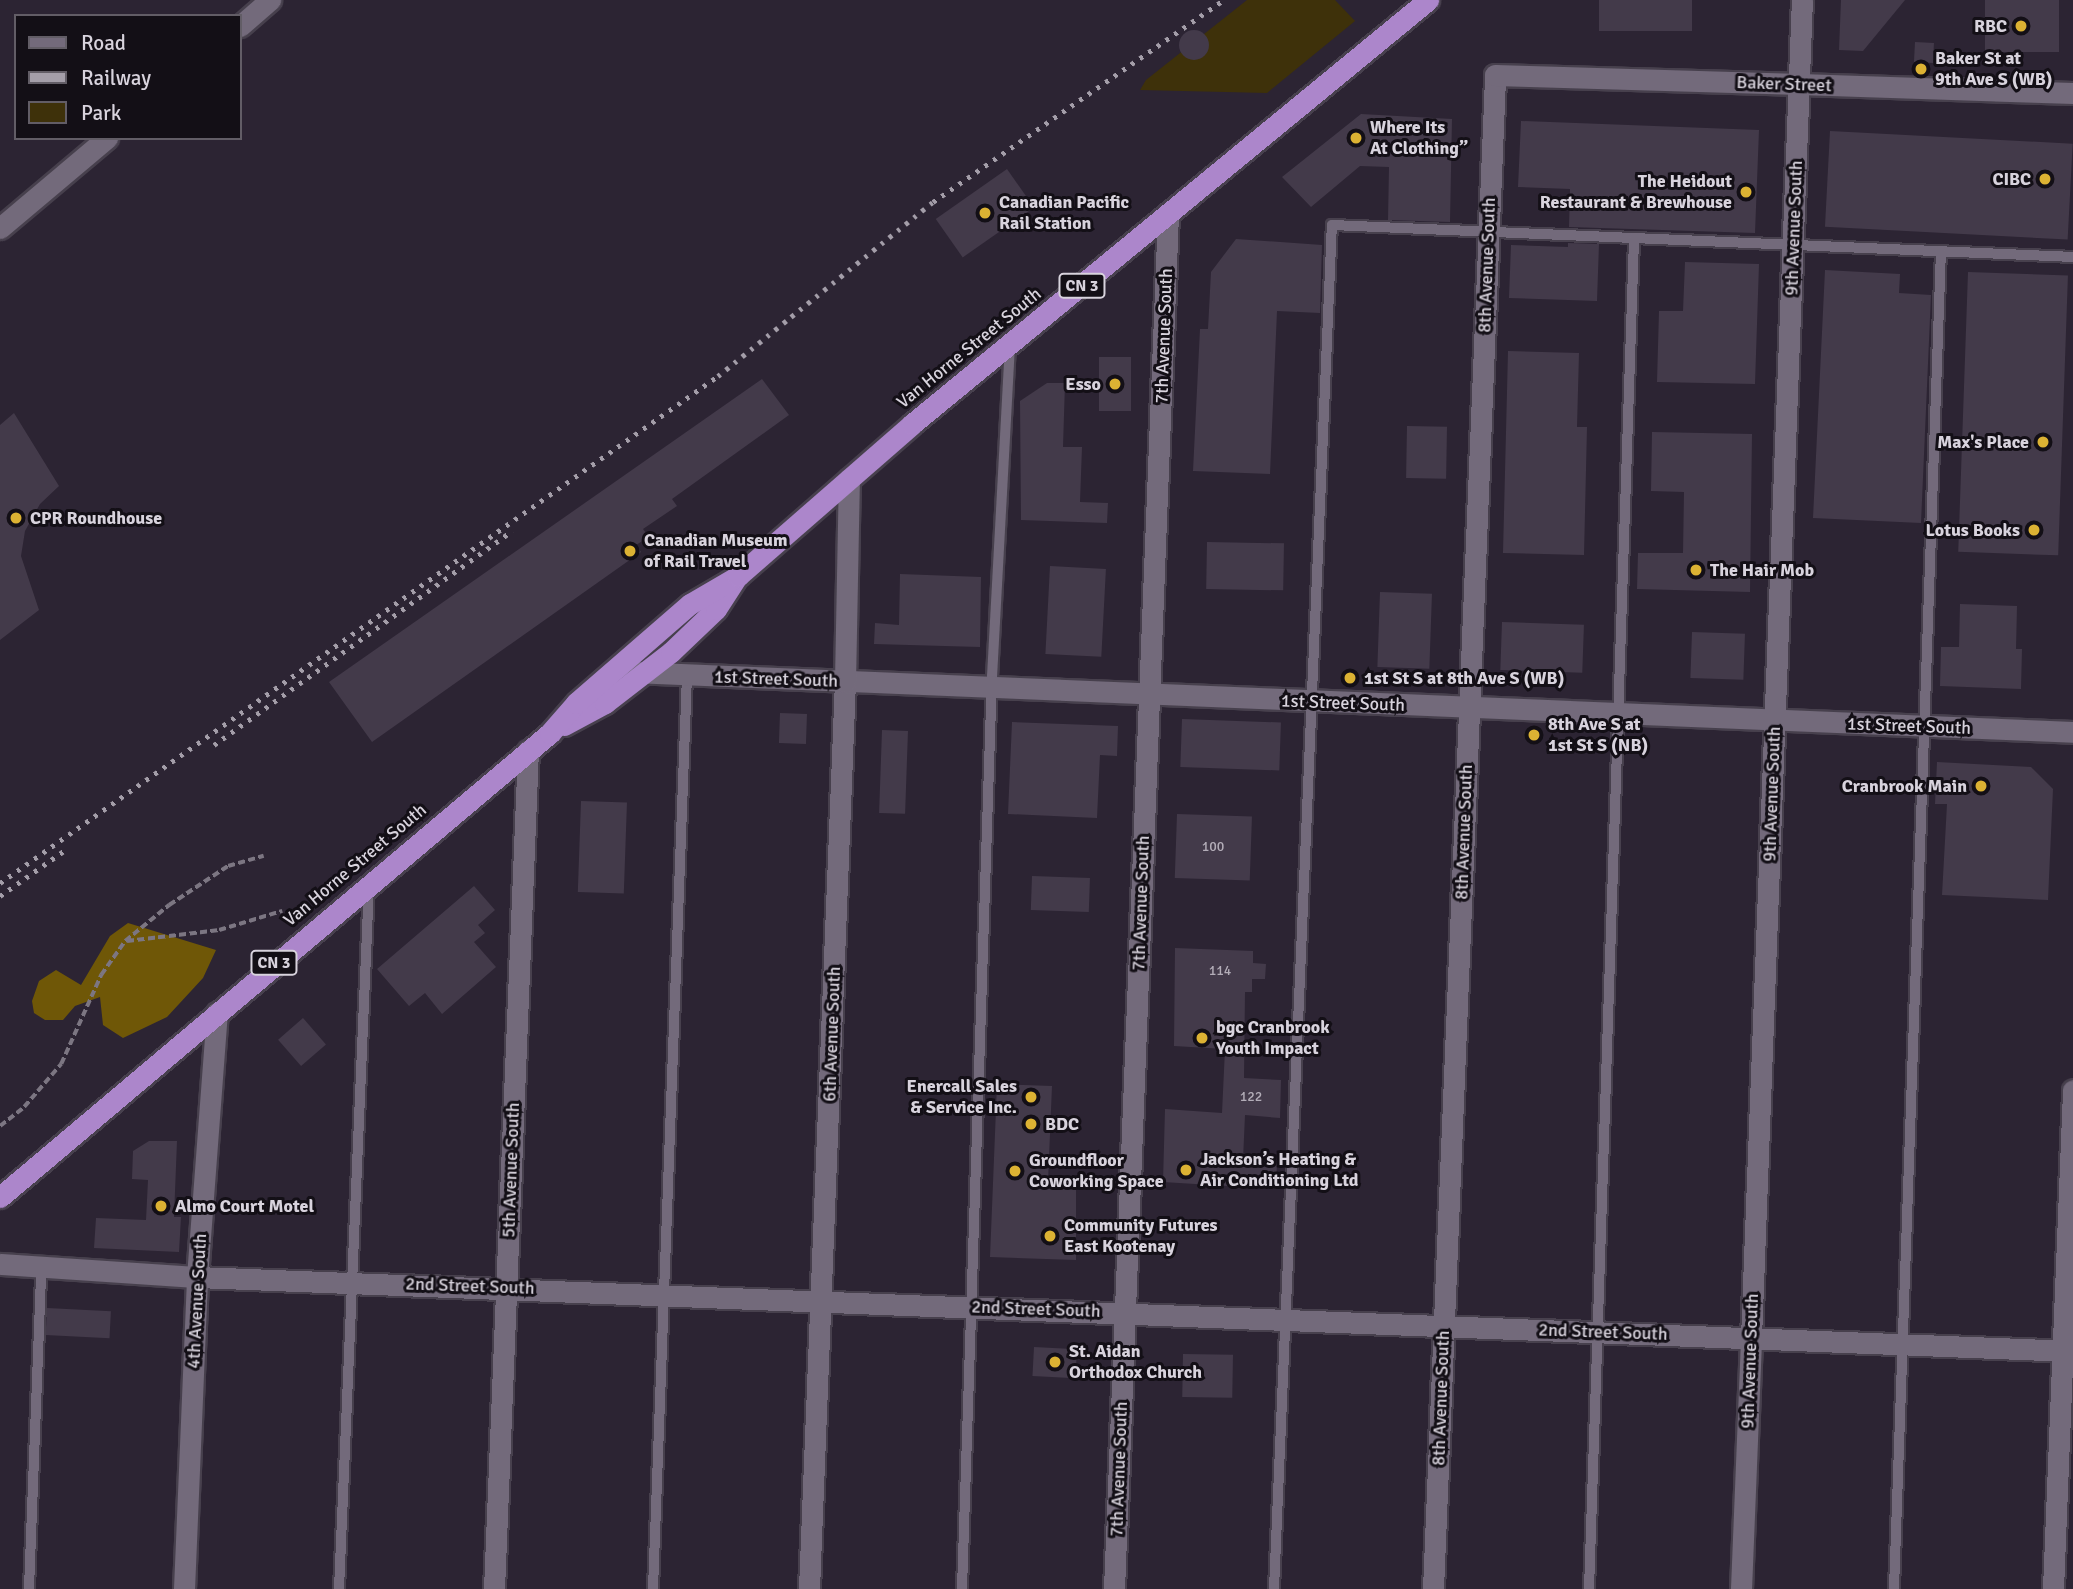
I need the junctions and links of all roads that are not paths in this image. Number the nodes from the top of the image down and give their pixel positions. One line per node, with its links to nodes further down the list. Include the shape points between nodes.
1 (270, 0): 4 (street)
2 (1428, 0): 9 (highway, Van Horne Street South / CN 3)
3 (1801, 0): 6 (street, 9th Avenue South)
4 (242, 24)
5 (1495, 75): 6 (street, Baker Street); 11 (street, 8th Avenue South)
6 (1800, 84): 7 (street, Baker Street); 13 (street, 9th Avenue South)
7 (2073, 93)
8 (105, 140): 10 (street)
9 (1168, 216): 16 (highway, Van Horne Street South / CN 3); 24 (street, 7th Avenue South)
10 (0, 228)
11 (1488, 232): 12 (lane); 25 (lane, via 1332,225); 26 (street, 8th Avenue South)
12 (1634, 238): 13 (lane); 27 (lane)
13 (1794, 245): 14 (lane); 28 (street, 9th Avenue South)
14 (1941, 251): 15 (lane); 29 (lane)
15 (2073, 257)
16 (1010, 343): 17 (highway, Van Horne Street South / CN 3); 23 (lane)
17 (849, 479): 18 (highway, Van Horne Street South / CN 3); 22 (street, 6th Avenue South)
18 (738, 576): 19 (highway, Van Horne Street South / CN 3, via 690,604); 20 (highway, Van Horne Street South / CN 3, via 716,609)
19 (612, 670): 20 (street, 1st Street South); 31 (highway, Van Horne Street South / CN 3)
20 (644, 673): 21 (street, 1st Street South); 31 (highway, Van Horne Street South / CN 3, via 605,704)
21 (687, 676): 22 (street, 1st Street South); 42 (lane)
22 (845, 682): 23 (street, 1st Street South); 43 (street, 6th Avenue South)
23 (991, 688): 24 (street, 1st Street South); 44 (lane)
24 (1149, 695): 25 (street, 1st Street South); 45 (street, 7th Avenue South)
25 (1311, 701): 26 (street, 1st Street South); 46 (lane)
26 (1469, 708): 27 (street, 1st Street South); 47 (street, 8th Avenue South)
27 (1618, 714): 28 (street, 1st Street South); 48 (lane)
28 (1775, 720): 29 (street, 1st Street South); 49 (street, 9th Avenue South)
29 (1924, 726): 30 (street, 1st Street South); 50 (lane)
30 (2073, 732)
31 (550, 733): 32 (highway, Van Horne Street South / CN 3)
32 (528, 751): 33 (highway, Van Horne Street South / CN 3); 41 (street, 5th Avenue South)
33 (370, 882): 34 (highway, Van Horne Street South / CN 3); 40 (lane)
34 (217, 1013): 36 (highway, Van Horne Street South / CN 3); 39 (street, 4th Avenue South)
35 (2073, 1090): 51 (street)
36 (0, 1198)
37 (0, 1264): 38 (street, 2nd Street South)
38 (41, 1270): 39 (street, 2nd Street South); 52 (lane)
39 (197, 1277): 40 (street, 2nd Street South); 53 (street, 4th Avenue South)
40 (354, 1282): 41 (street, 2nd Street South); 54 (lane)
41 (506, 1287): 42 (street, 2nd Street South); 55 (street, 5th Avenue South)
42 (664, 1293): 43 (street, 2nd Street South); 56 (lane)
43 (822, 1300): 44 (street, 2nd Street South); 57 (street, 6th Avenue South)
44 (972, 1306): 45 (street, 2nd Street South); 58 (lane)
45 (1125, 1312): 46 (street, 2nd Street South); 59 (street, 7th Avenue South)
46 (1285, 1319): 47 (street, 2nd Street South); 60 (lane)
47 (1444, 1326): 48 (street, 2nd Street South); 61 (street, 8th Avenue South)
48 (1598, 1332): 49 (street, 2nd Street South); 62 (lane)
49 (1751, 1338): 50 (street, 2nd Street South); 63 (street, 9th Avenue South)
50 (1902, 1344): 51 (street, 2nd Street South); 64 (lane)
51 (2068, 1351): 65 (street)
52 (29, 1589)
53 (184, 1589)
54 (339, 1589)
55 (494, 1589)
56 (653, 1589)
57 (809, 1589)
58 (962, 1589)
59 (1114, 1589)
60 (1274, 1589)
61 (1433, 1589)
62 (1589, 1589)
63 (1741, 1589)
64 (1894, 1589)
65 (2053, 1589)

